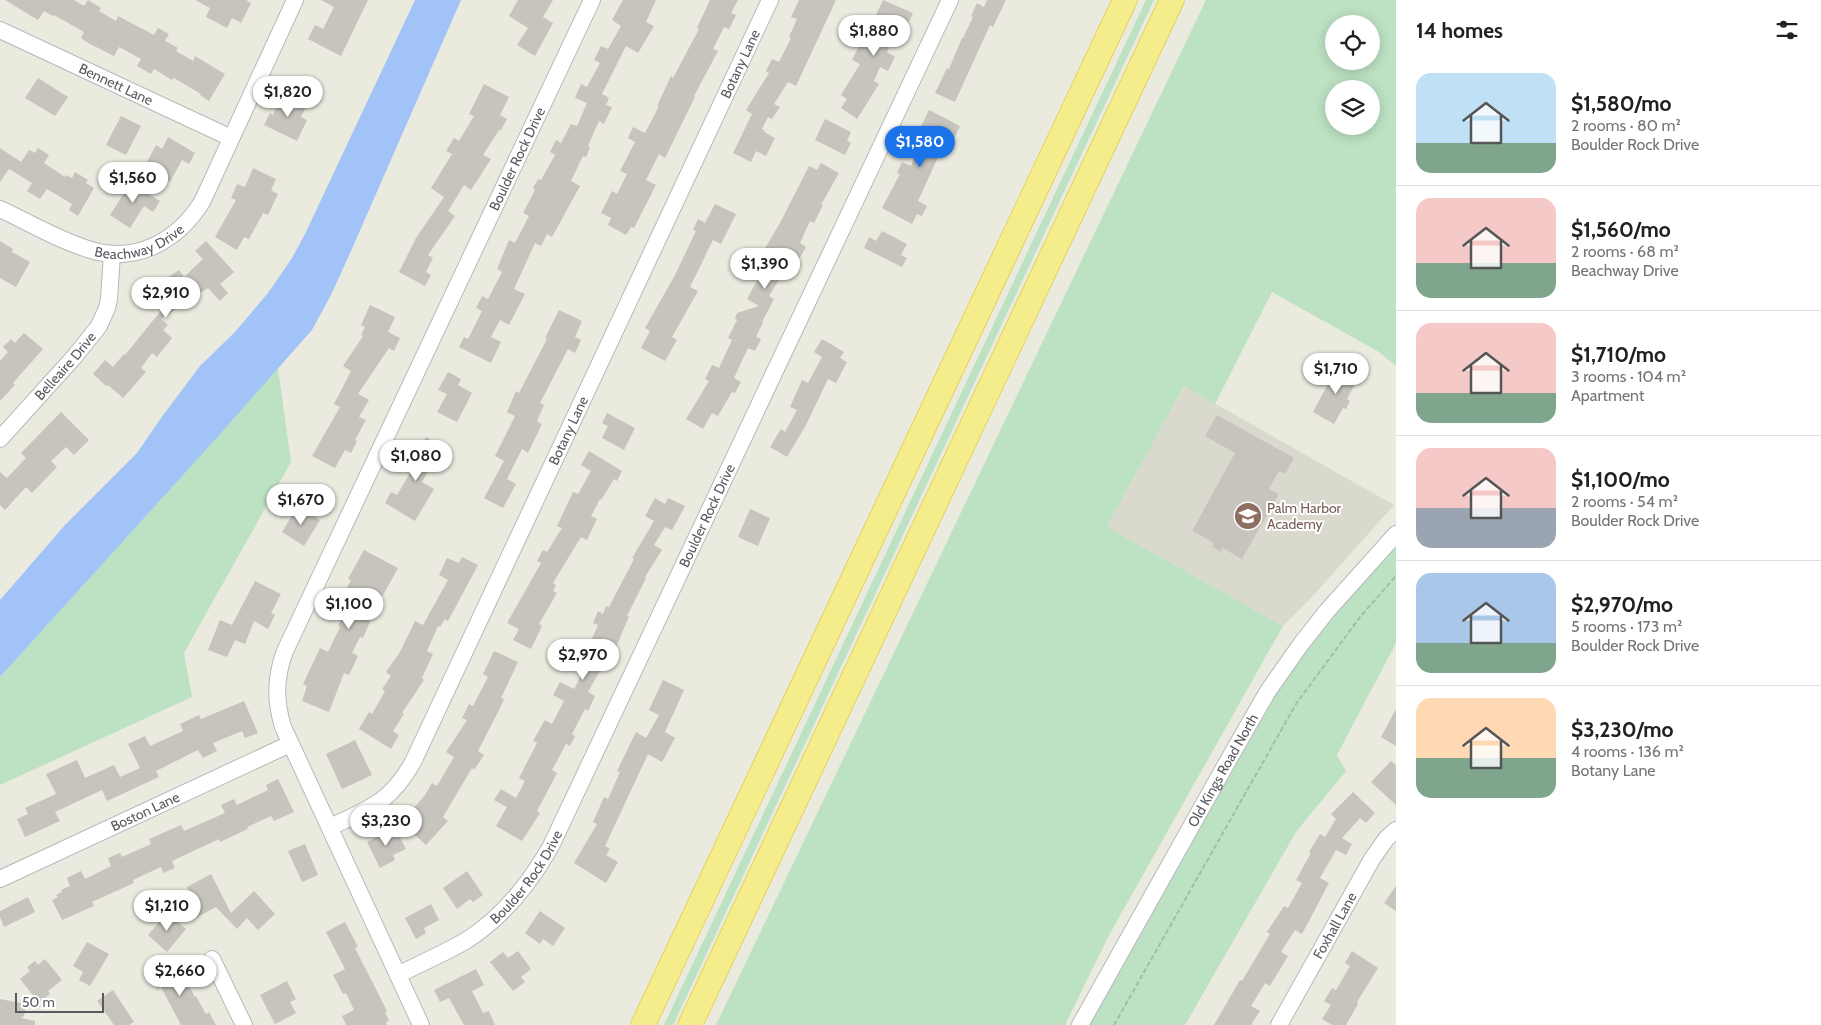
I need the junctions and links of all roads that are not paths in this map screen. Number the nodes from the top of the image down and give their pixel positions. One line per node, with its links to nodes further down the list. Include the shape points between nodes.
1 (295, 0): 8 (street, Beachway Drive)
2 (592, 0): 13 (street, Boulder Rock Drive, via 285,652 276,695)
3 (770, 0): 14 (street, Botany Lane, via 413,762 399,785 381,802)
4 (950, 0): 18 (street, Boulder Rock Drive, via 551,846 525,886 486,926 454,947)
5 (1125, 0): 21 (highway)
6 (1172, 0): 22 (highway)
7 (0, 30): 8 (street, Bennett Lane)
8 (231, 138): 10 (street, Beachway Drive, via 202,202 185,225 151,247)
9 (0, 209): 10 (street, Beachway Drive, via 83,248)
10 (112, 254): 11 (street, Belleaire Drive, via 109,298 99,326)
11 (0, 439)
12 (1396, 534): 23 (street, Old Kings Road North, via 1327,611 1268,691)
13 (290, 744): 14 (street, Boulder Rock Drive); 16 (street, Boston Lane)
14 (330, 827): 18 (street, Boulder Rock Drive)
15 (1396, 830): 24 (street, Foxhall Lane, via 1372,859)
16 (0, 879)
17 (212, 959): 19 (street)
18 (398, 974): 20 (street, Boulder Rock Drive)
19 (244, 1025)
20 (421, 1025)
21 (642, 1025)
22 (690, 1025)
23 (1080, 1025)
24 (1279, 1025)

